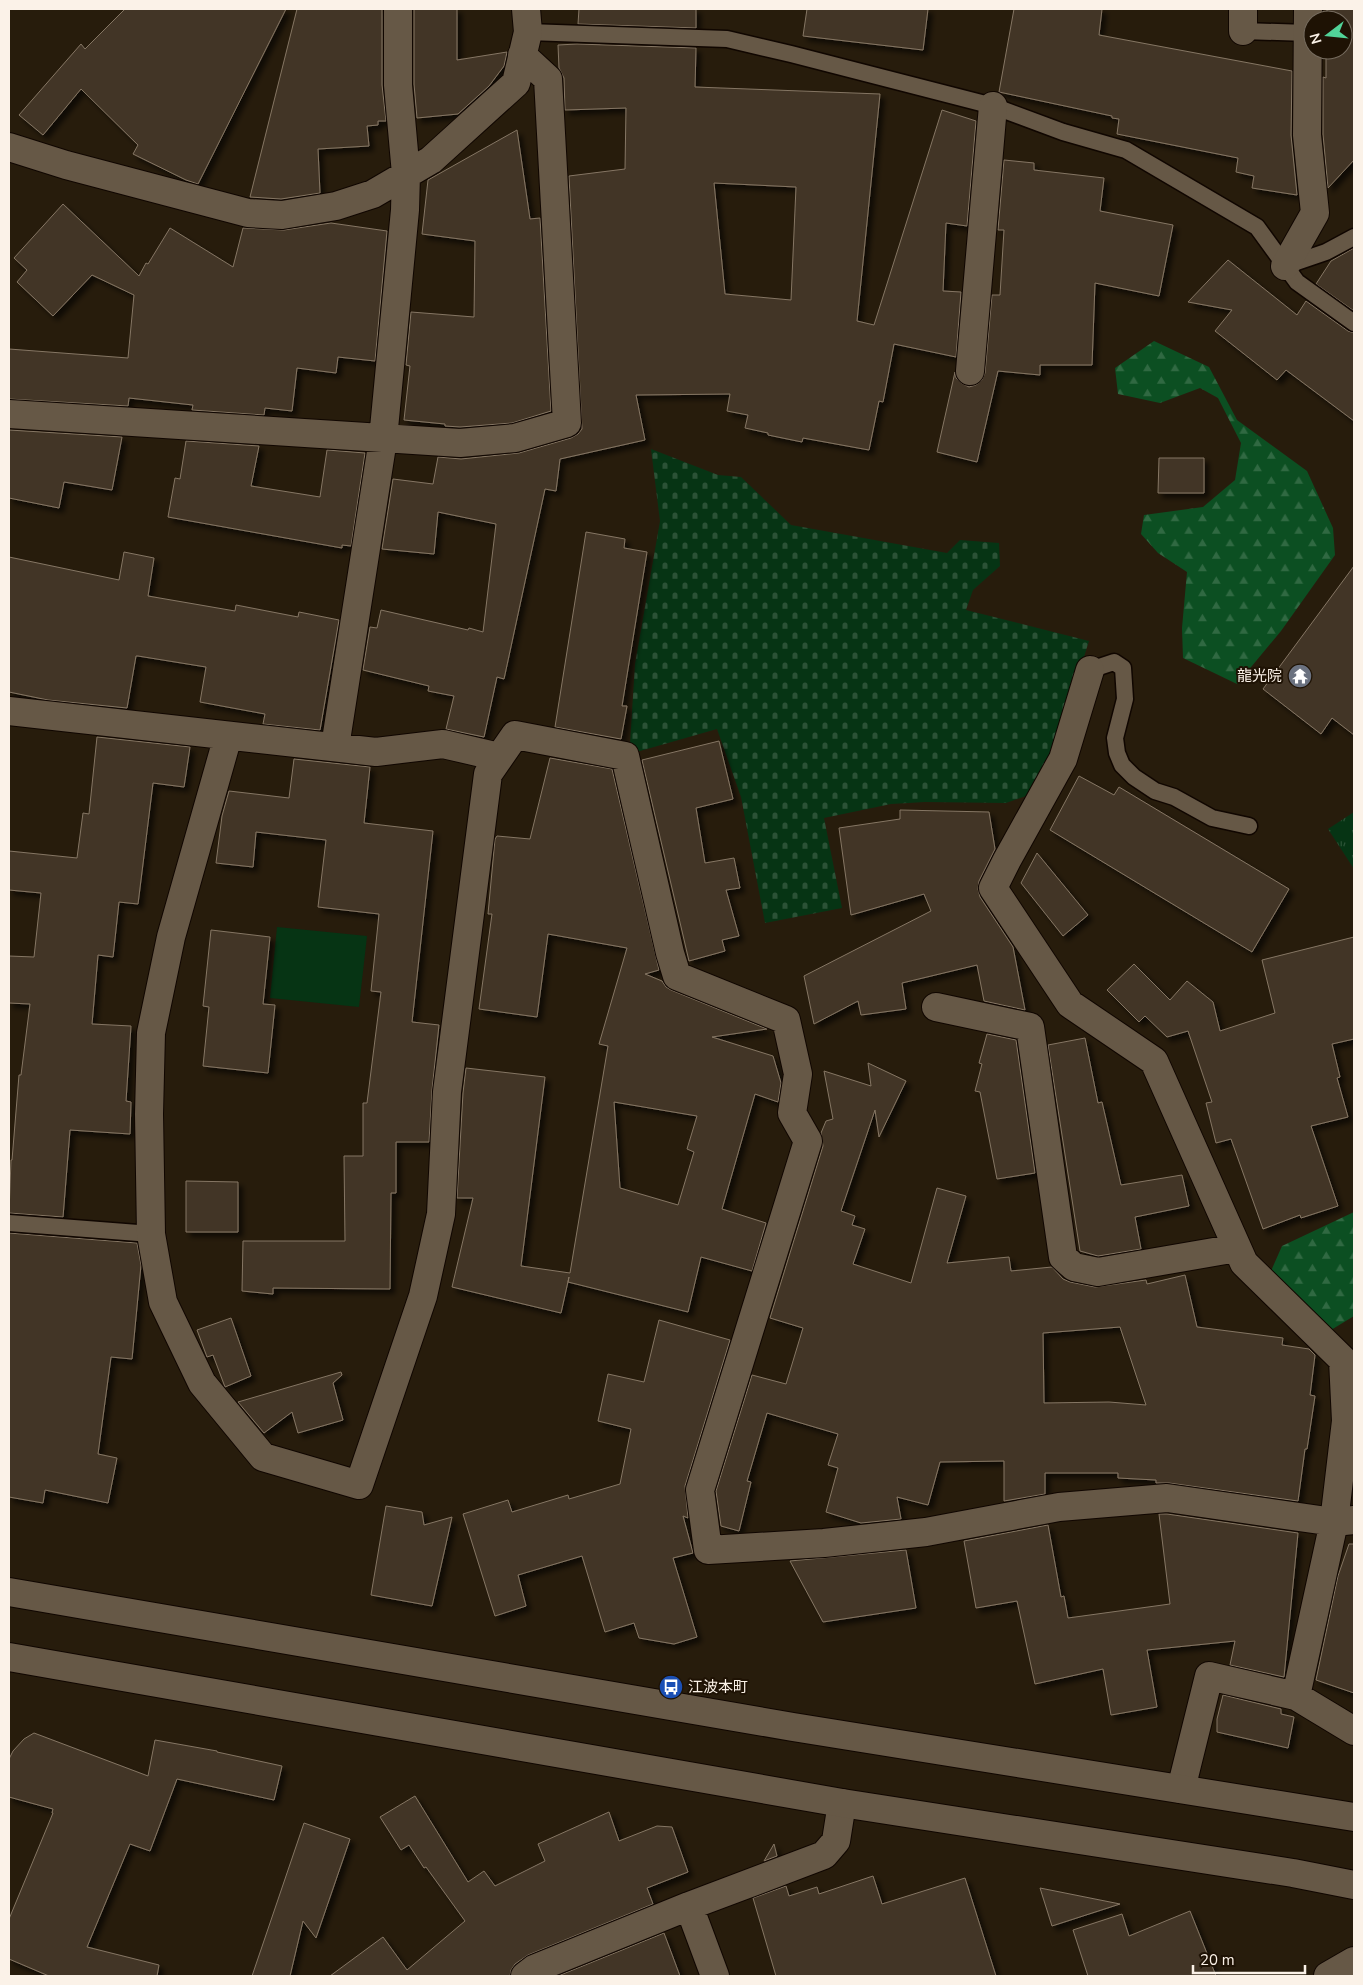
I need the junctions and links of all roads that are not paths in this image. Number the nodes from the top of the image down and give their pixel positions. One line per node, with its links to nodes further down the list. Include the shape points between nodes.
1 (398, 9): 8 (street, via 398,85)
2 (1243, 20): 3 (lane)
3 (1303, 21)
4 (525, 32): 6 (lane, via 726,39); 8 (street, via 516,83 431,160); 14 (street, via 548,79 567,423 515,438 460,442)
5 (1308, 60): 10 (street, via 1307,135 1315,213)
6 (993, 106): 10 (lane, via 1063,132 1126,150 1257,228); 12 (street)
7 (9, 147): 8 (street, via 248,213 282,215 336,206 373,194)
8 (406, 174): 14 (street, via 406,210)
9 (1354, 237): 10 (lane, via 1326,252)
10 (1285, 266): 11 (lane, via 1297,282)
11 (1354, 323)
12 (970, 371)
13 (9, 414): 14 (street)
14 (383, 439): 18 (street)
15 (1090, 670): 20 (lane, via 1114,662 1122,668 1125,699 1115,738 1122,765 1134,777 1155,791 1174,797 1212,818); 24 (street, via 1063,759 994,888 1070,1004 1154,1061)
16 (9, 710): 17 (street)
17 (228, 736): 18 (street); 23 (street, via 171,936 151,1033)
18 (335, 747): 19 (street, via 376,752 443,744)
19 (499, 756): 23 (street, via 488,774 447,1092 441,1214 423,1296 359,1486 263,1457 202,1384 163,1302); 25 (street, via 515,735 625,756 677,976 786,1020 798,1074 792,1113 808,1141 700,1490 708,1550 824,1543 926,1532 1059,1507 1167,1498)
20 (1249, 826)
21 (936, 1007): 24 (street, via 1030,1027 1063,1257 1074,1267 1098,1272)
22 (9, 1223): 23 (lane)
23 (151, 1234)
24 (1237, 1248): 25 (street, via 1244,1263 1343,1360 1346,1421)
25 (1344, 1521): 28 (street)
26 (9, 1592): 30 (street, via 773,1724)
27 (9, 1657): 31 (street)
28 (1296, 1696): 29 (street); 30 (street, via 1210,1676)
29 (1354, 1731)
30 (1181, 1789): 32 (street)
31 (842, 1802): 33 (street); 34 (street, via 836,1841 824,1855)
32 (1354, 1817)
33 (1354, 1885)
34 (689, 1906): 36 (street, via 534,1968); 37 (street)
35 (1354, 1961): 38 (street)
36 (525, 1976)
37 (716, 1976)
38 (1328, 1976)

